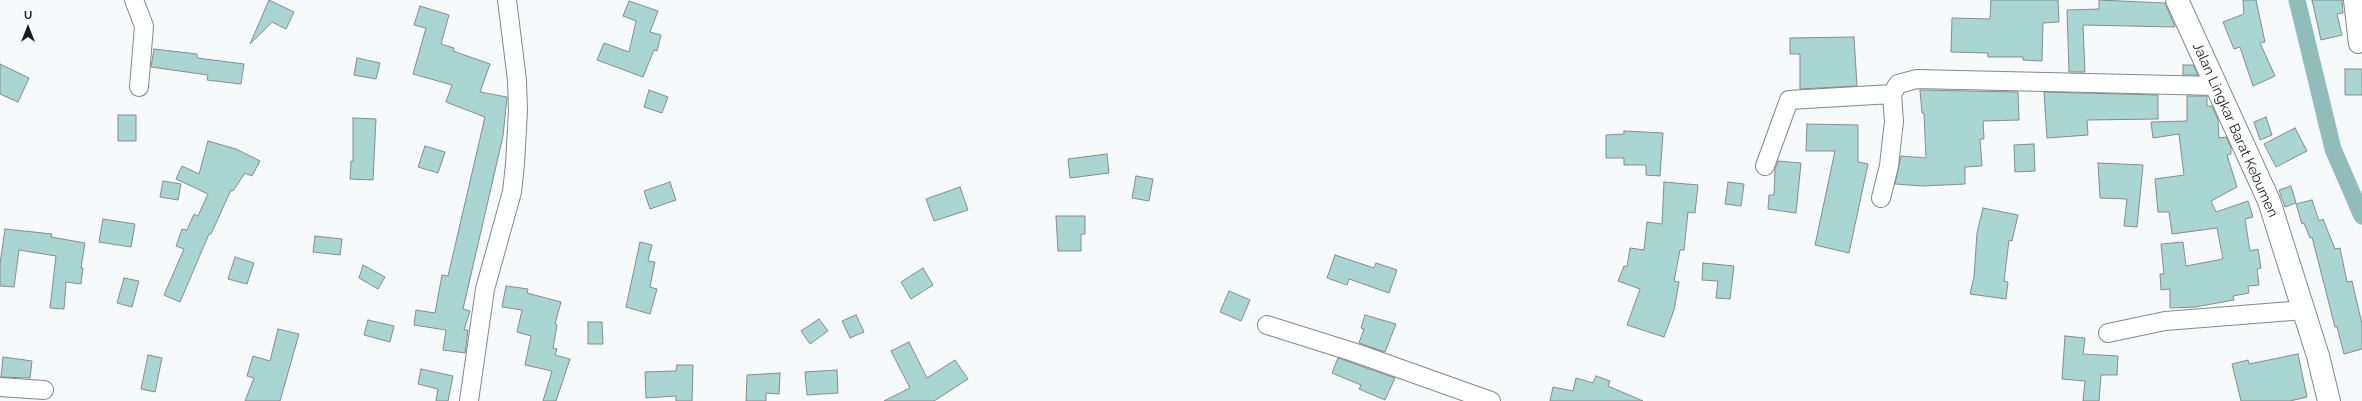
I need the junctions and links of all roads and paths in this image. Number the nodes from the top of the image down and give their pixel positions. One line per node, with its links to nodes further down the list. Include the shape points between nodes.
1 (134, 0): 7 (street, via 144,26)
2 (507, 0): 16 (street, via 517,80 515,164 512,192 485,289)
3 (2177, 0): 6 (main road, Jalan Lingkar Barat Kebumen)
4 (2353, 0): 5 (street)
5 (2358, 44)
6 (2216, 86): 8 (street, via 1917,79 1898,84); 11 (main road, Jalan Lingkar Barat Kebumen, via 2269,201)
7 (139, 87)
8 (1892, 94): 9 (street, via 1789,100); 10 (street, via 1894,122 1889,166)
9 (1765, 166)
10 (1880, 198)
11 (2304, 310): 13 (street, via 2165,321); 18 (main road, Jalan Lingkar Barat Kebumen)
12 (1267, 325): 17 (street, via 1356,353)
13 (2108, 333)
14 (0, 387): 15 (street)
15 (44, 390)
16 (469, 401)
17 (1491, 401)
18 (2329, 401)

